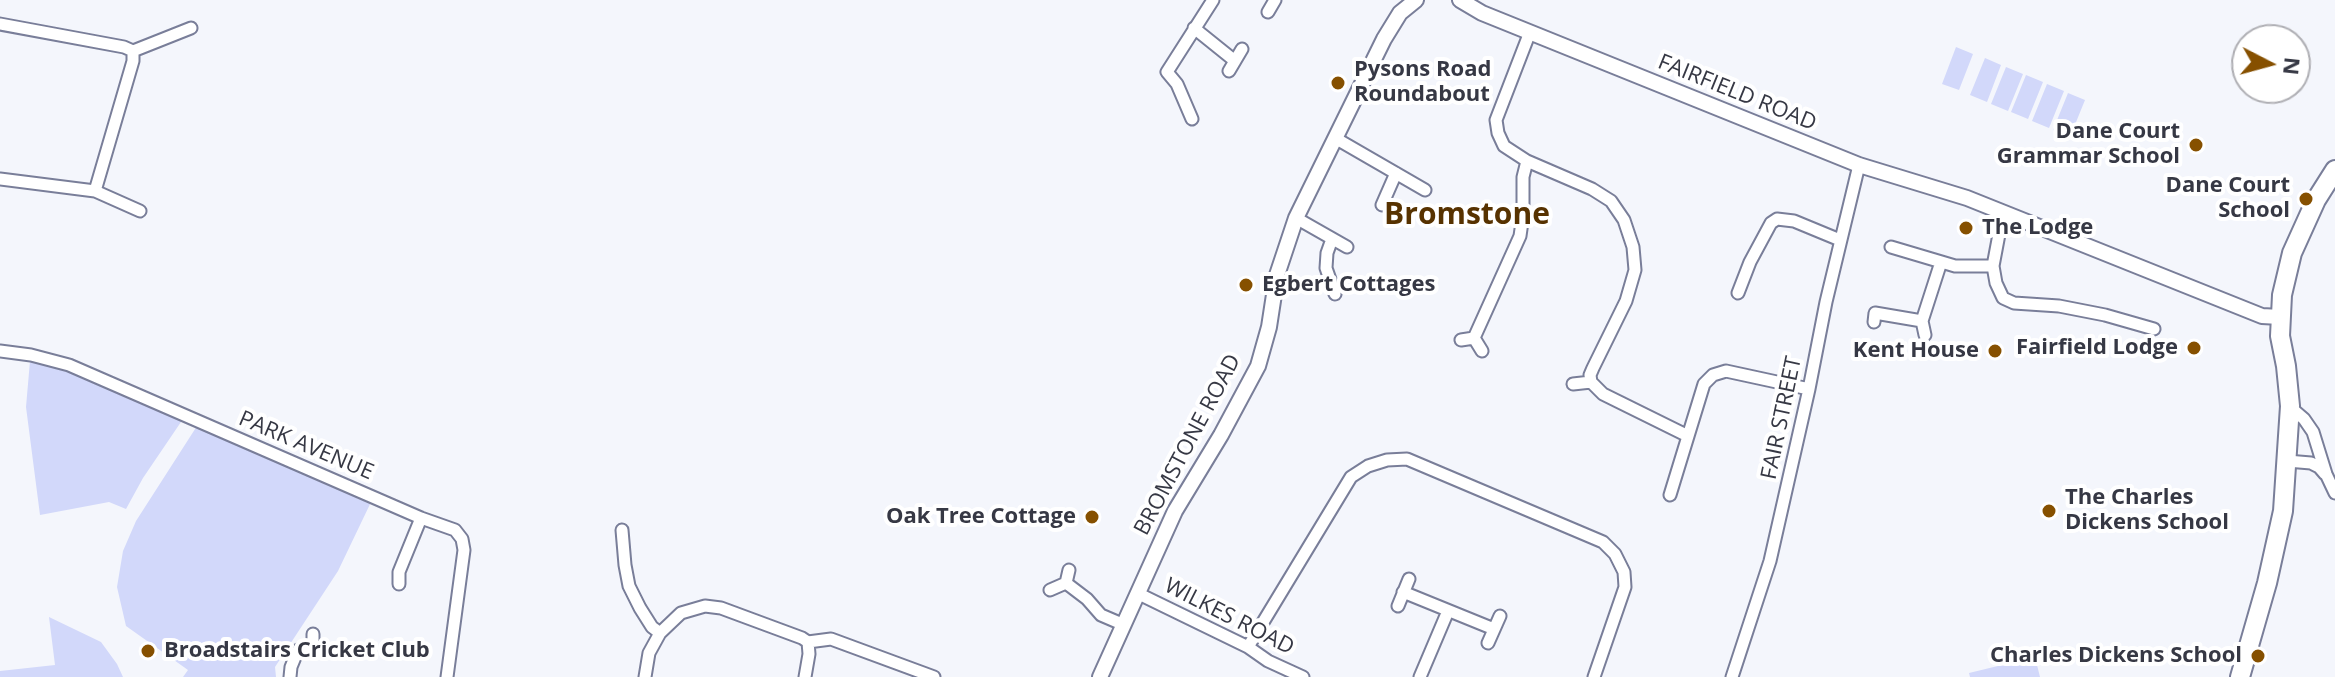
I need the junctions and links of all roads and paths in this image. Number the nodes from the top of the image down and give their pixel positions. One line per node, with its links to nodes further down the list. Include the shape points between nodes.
1 (1213, 0): 9 (street)
2 (1275, 0): 6 (street)
3 (1416, 0): 5 (street, BROMSTONE ROAD)
4 (1460, 0): 10 (street, FAIRFIELD ROAD)
5 (1402, 6): 14 (street, BROMSTONE ROAD)
6 (1268, 12)
7 (0, 24): 12 (street)
8 (191, 28): 12 (street)
9 (1194, 28): 11 (street, via 1232,66); 13 (street, via 1167,72)
10 (1530, 32): 15 (street, via 1496,120 1504,146); 16 (street, FAIRFIELD ROAD)
11 (1242, 49)
12 (133, 51): 21 (street)
13 (1192, 119)
14 (1335, 138): 18 (street); 25 (street, BROMSTONE ROAD)
15 (1527, 161): 39 (street, via 1520,236); 43 (street, via 1611,201 1633,247 1635,270 1626,301)
16 (1859, 165): 24 (street, FAIRFIELD ROAD); 27 (street, FAIR STREET)
17 (2335, 170): 34 (main road, via 2292,253)
18 (1396, 173): 20 (street); 22 (street)
19 (0, 179): 21 (street)
20 (1425, 190)
21 (95, 191): 23 (street)
22 (1382, 205)
23 (140, 211)
24 (2003, 213): 31 (street); 34 (street, FAIRFIELD ROAD, via 2262,316)
25 (1296, 218): 26 (street); 62 (street, BROMSTONE ROAD, via 1277,275 1258,366 1175,511)
26 (1332, 239): 28 (street); 33 (street, via 1326,268)
27 (1840, 240): 32 (street, via 1777,219 1746,260); 45 (street, FAIR STREET)
28 (1347, 247)
29 (1891, 247): 30 (street)
30 (1941, 262): 31 (street); 35 (street)
31 (1993, 266): 37 (street, via 2003,298 2014,303 2074,309)
32 (1738, 293)
33 (1335, 294)
34 (2280, 317): 46 (main road)
35 (1922, 321): 36 (street, via 1875,313); 38 (street)
36 (1874, 322)
37 (2154, 329)
38 (1925, 335)
39 (1474, 338): 40 (street); 42 (street)
40 (1461, 340)
41 (0, 351): 54 (street, PARK AVENUE, via 69,365)
42 (1482, 351)
43 (1591, 382): 44 (street); 47 (street, via 1603,394)
44 (1573, 384)
45 (1809, 389): 47 (street, via 1726,371 1713,375 1704,384); 82 (street, FAIR STREET, via 1770,561)
46 (2290, 406): 48 (street); 49 (main road)
47 (1688, 436): 53 (street)
48 (2318, 443): 50 (street); 51 (street)
49 (2287, 461): 50 (street); 83 (main road, via 2283,511)
50 (2311, 463): 51 (street)
51 (2326, 474): 52 (street)
52 (2335, 493)
53 (1670, 495)
54 (421, 518): 57 (street); 74 (street, PARK AVENUE, via 455,530 464,550)
55 (623, 530): 68 (street, via 629,586)
56 (1069, 570): 59 (street)
57 (397, 575)
58 (1409, 579): 61 (street)
59 (1066, 583): 60 (street); 66 (street, via 1101,615)
60 (1050, 590)
61 (1403, 592): 63 (street); 64 (street)
62 (1137, 593): 66 (street, BROMSTONE ROAD); 71 (street, WILKES ROAD)
63 (1398, 606)
64 (1448, 611): 67 (street); 80 (street)
65 (1500, 616): 67 (street)
66 (1122, 624): 78 (street, BROMSTONE ROAD)
67 (1494, 629): 70 (street)
68 (660, 633): 69 (street, via 681,613 705,606); 75 (street)
69 (808, 642): 76 (street); 77 (street, via 831,639)
70 (1488, 643)
71 (1248, 647): 79 (street, WILKES ROAD); 81 (street, via 1351,477 1368,466 1407,459 1603,542 1615,554 1625,587)
72 (327, 649): 73 (street, via 313,640 298,650)
73 (290, 677)
74 (447, 677)
75 (645, 677)
76 (805, 677)
77 (934, 677)
78 (1100, 677)
79 (1303, 677)
80 (1420, 677)
81 (1594, 677)
82 (1732, 677)
83 (2240, 677)

